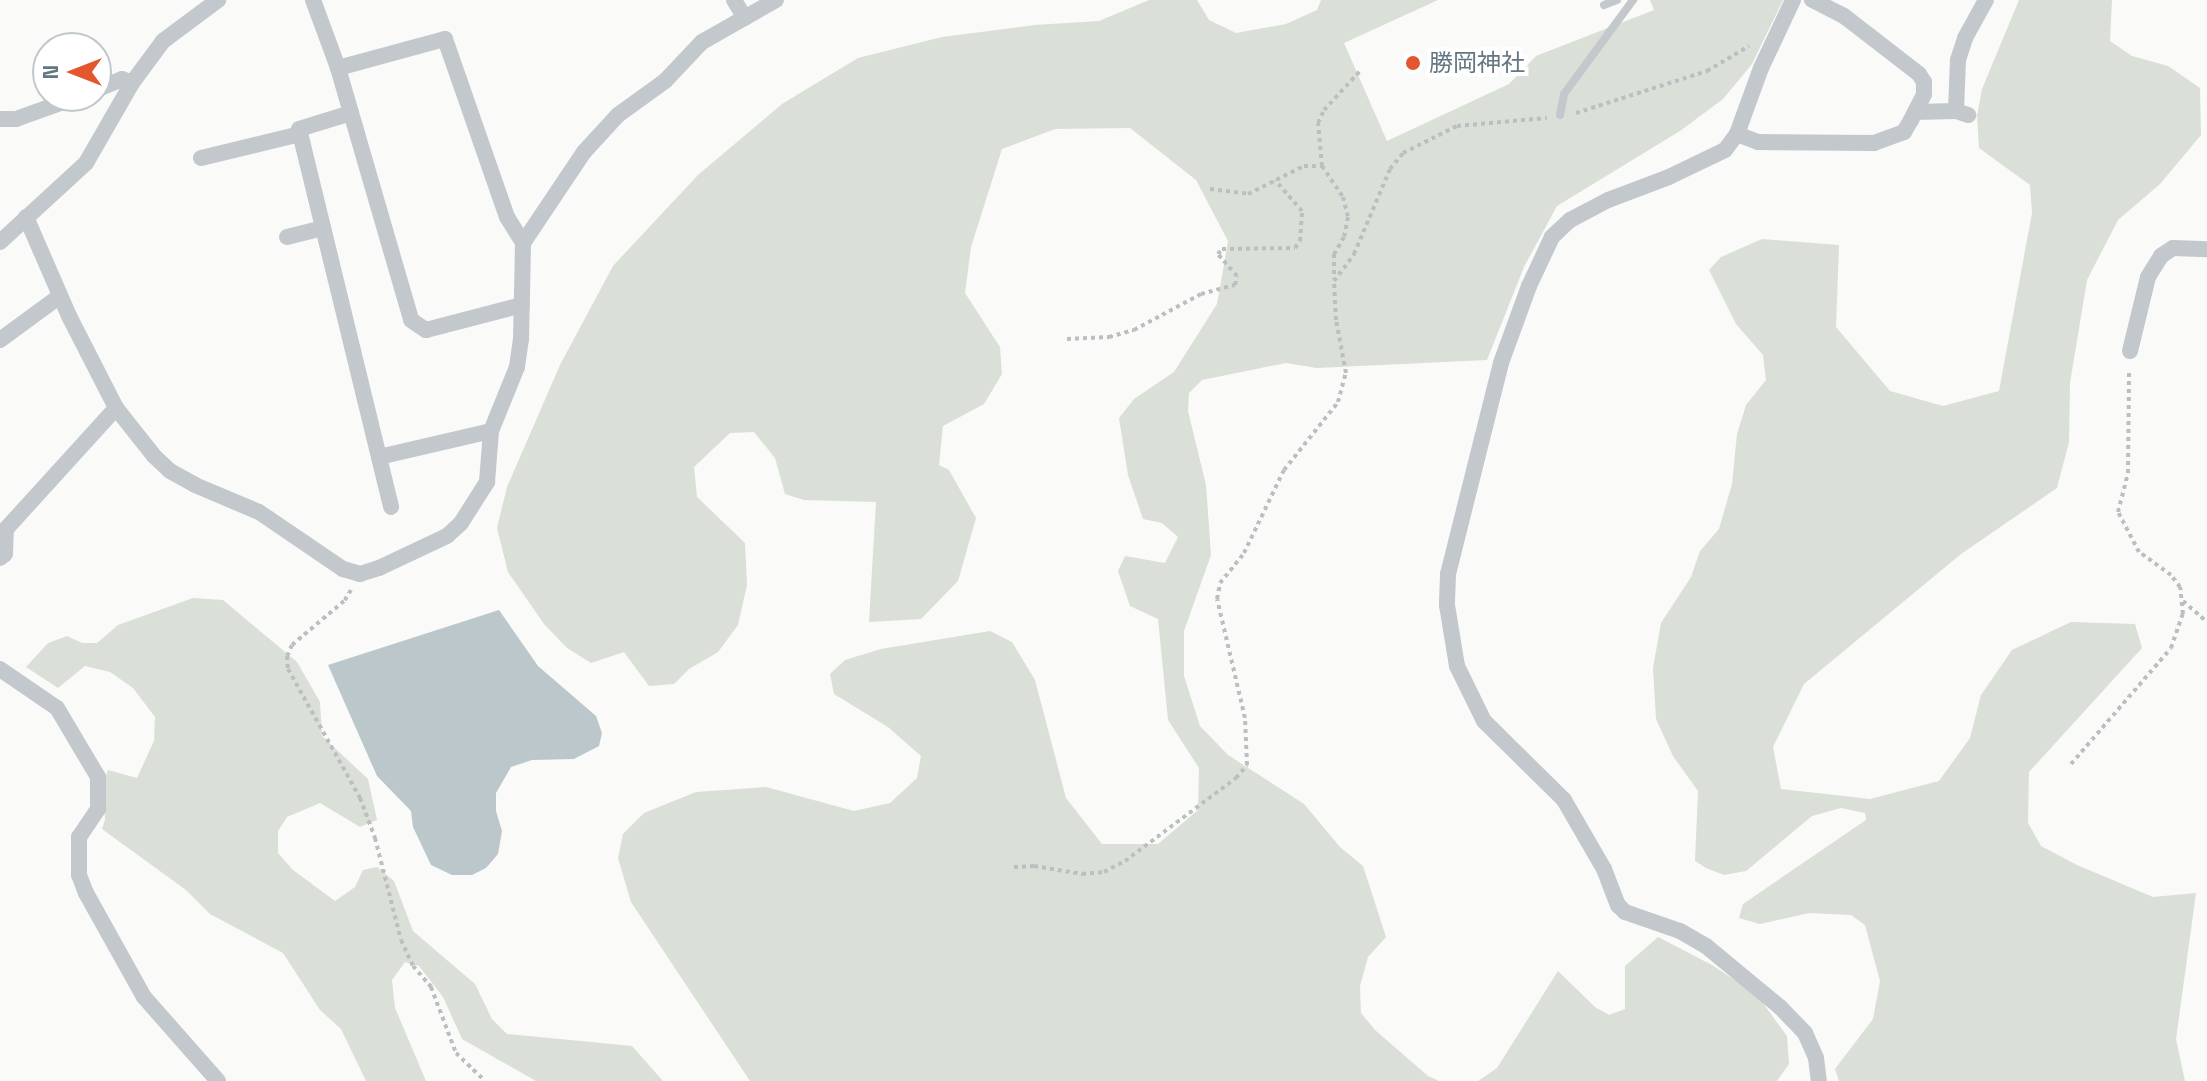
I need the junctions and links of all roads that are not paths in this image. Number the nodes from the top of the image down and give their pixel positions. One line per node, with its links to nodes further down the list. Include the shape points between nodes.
1 (218, 0): 14 (street, via 163,41)
2 (313, 0): 12 (street)
3 (734, 0): 11 (street)
4 (776, 0): 11 (street)
5 (1617, 0): 10 (lane)
6 (1633, 0): 18 (lane, via 1564,94)
7 (1793, 0): 21 (street)
8 (1812, 0): 16 (street, via 1844,16 1919,74 1924,94)
9 (1986, 0): 16 (street, via 1958,60 1962,113)
10 (1604, 5)
11 (745, 18): 27 (street, via 702,42 665,81 618,115 584,152)
12 (338, 68): 17 (street); 27 (street, via 445,39 507,217)
13 (112, 83): 14 (street, via 122,79)
14 (132, 83): 23 (street, via 86,163)
15 (35, 112): 19 (street)
16 (1915, 112): 21 (street, via 1904,132 1874,143 1758,142)
17 (351, 113): 20 (street, via 299,129); 30 (street, via 411,320 426,330)
18 (1560, 115)
19 (0, 119)
20 (300, 134): 22 (street); 24 (street)
21 (1737, 134): 40 (street, via 1714,157 1608,200 1570,220 1552,237 1501,363 1448,574 1447,605 1457,666 1484,721 1564,800 1604,869 1618,905 1706,946 1780,1007 1805,1033)
22 (201, 158)
23 (26, 217): 26 (street); 29 (street)
24 (323, 228): 25 (street); 35 (street)
25 (287, 237)
26 (0, 242)
27 (523, 243): 30 (street)
28 (2207, 249): 32 (street, via 2173,248 2161,256 2148,277)
29 (60, 296): 31 (street); 33 (street)
30 (522, 305): 34 (street, via 517,367)
31 (0, 340)
32 (2130, 351)
33 (116, 408): 34 (street, via 170,471 259,512 343,569 360,574 416,552 461,523 487,482); 37 (street, via 6,529 5,554)
34 (491, 431): 35 (street)
35 (379, 457): 36 (street)
36 (391, 507)
37 (0, 558)
38 (0, 669): 39 (street, via 57,708 98,777 98,809 79,837 79,875 86,893 144,997)
39 (218, 1081)
40 (1819, 1081)

